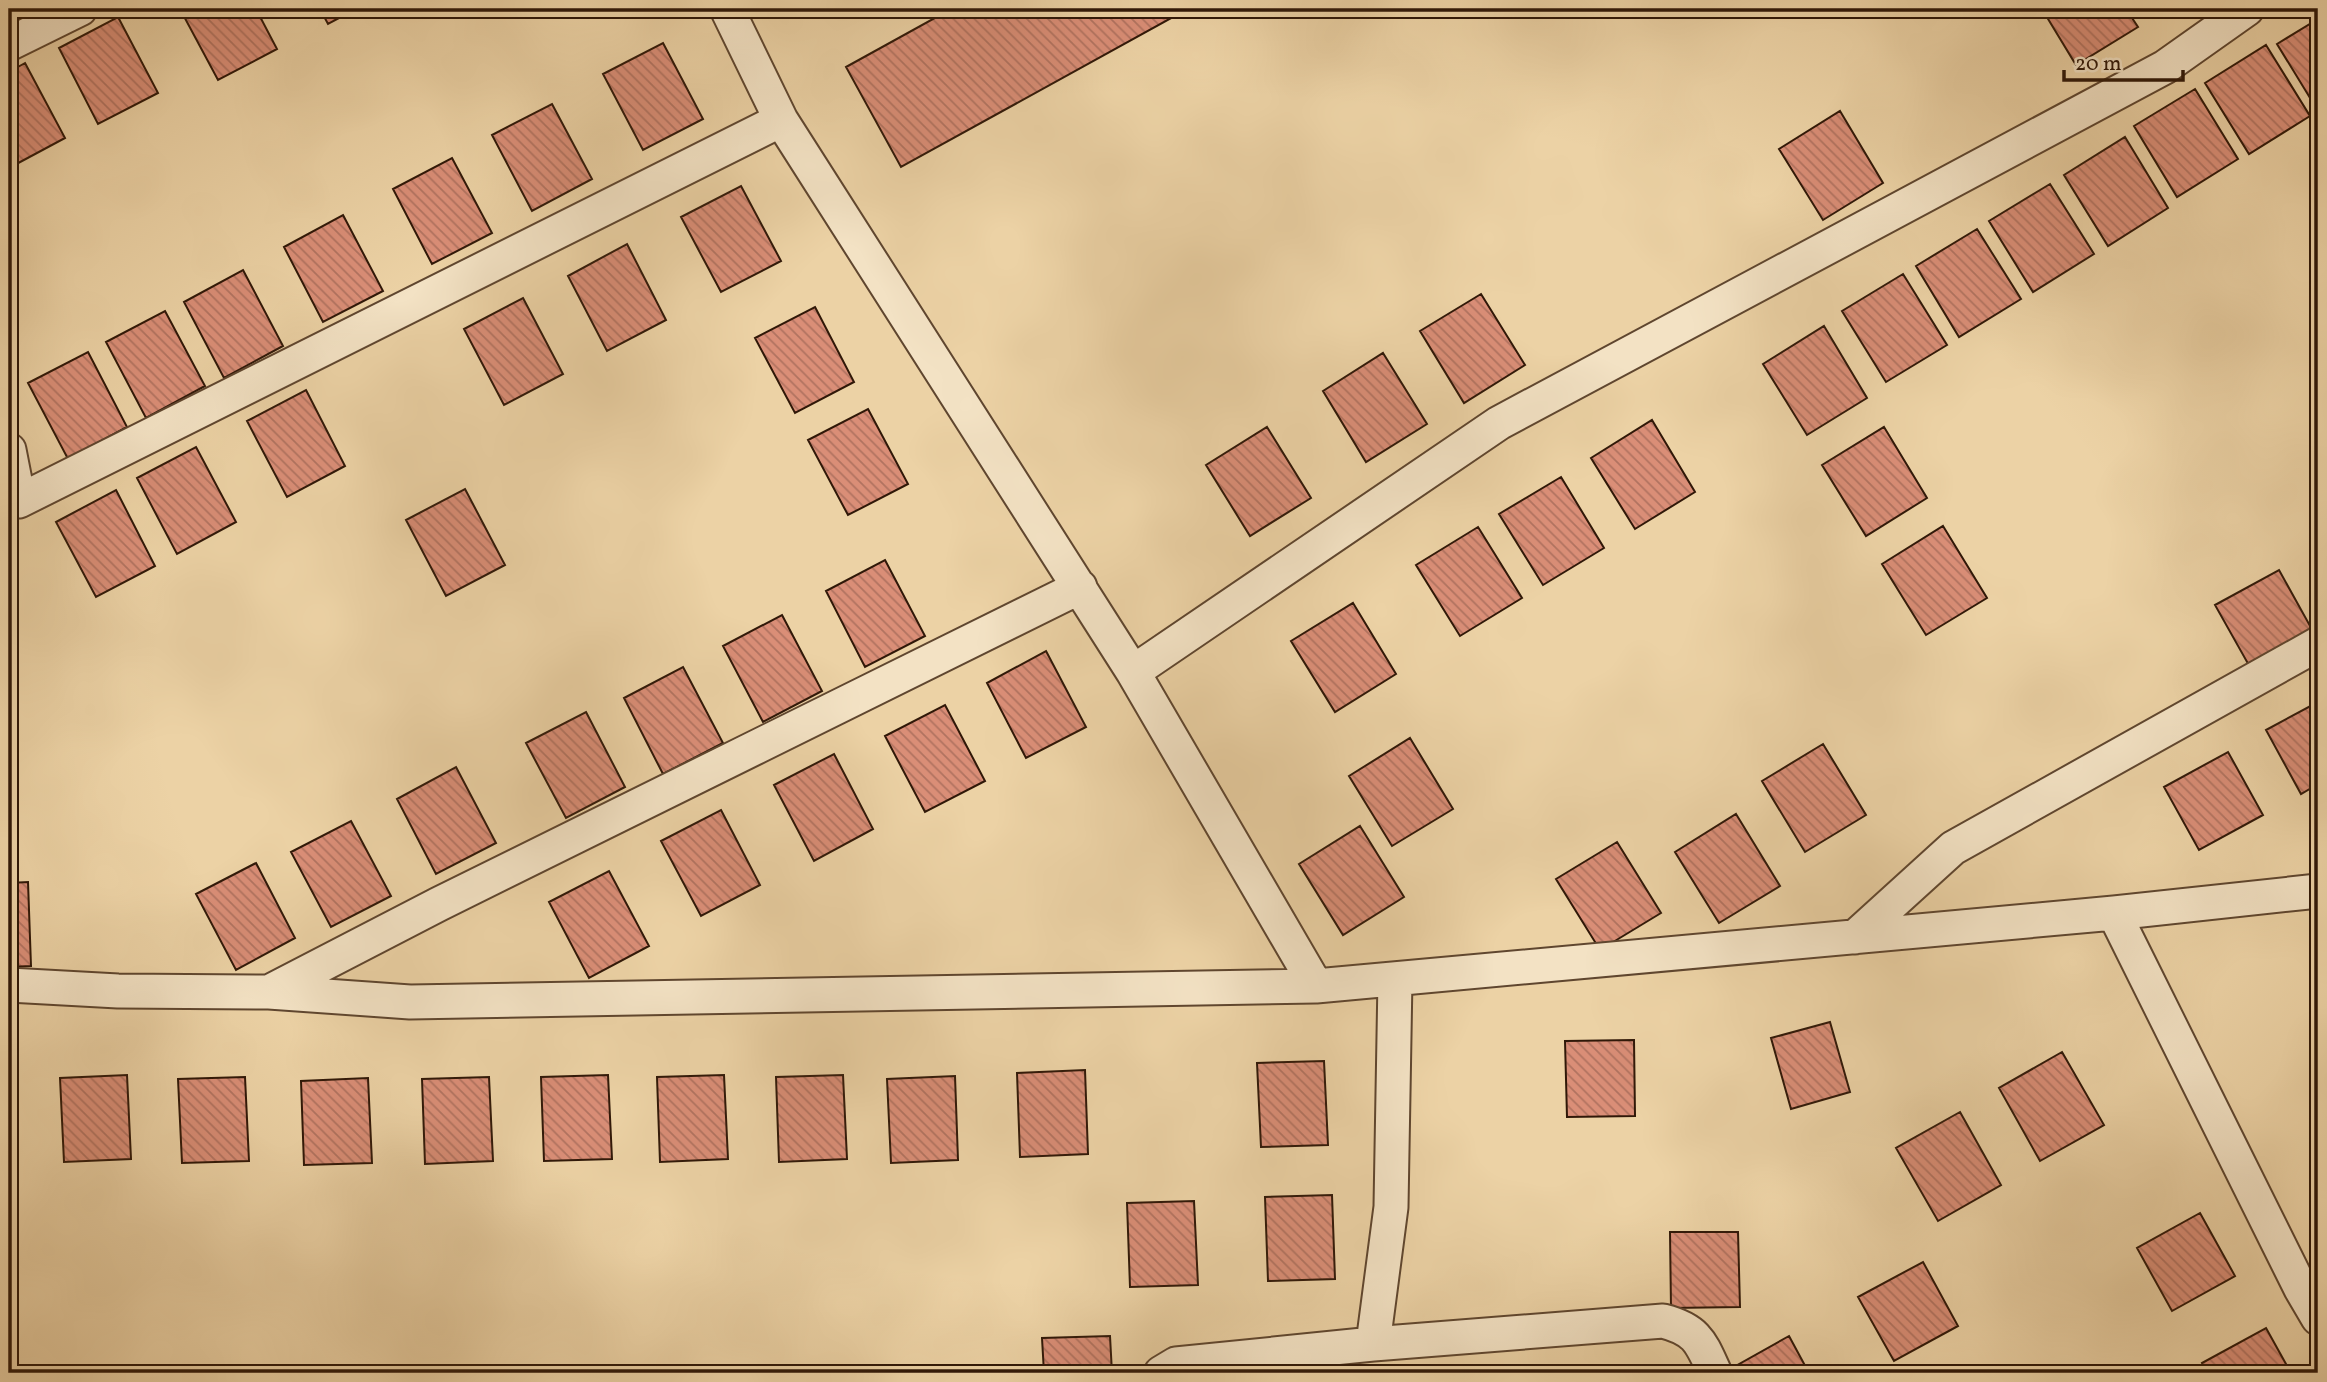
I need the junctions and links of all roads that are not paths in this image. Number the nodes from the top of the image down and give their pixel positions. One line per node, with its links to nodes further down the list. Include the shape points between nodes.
1 (80, 9): 4 (street)
2 (727, 9): 5 (street)
3 (2248, 9): 9 (street, via 2165,67 1499,423)
4 (9, 44)
5 (781, 120): 6 (street, via 19,501); 7 (street)
6 (9, 450)
7 (1080, 587): 9 (street); 16 (street)
8 (2318, 644): 12 (street, via 1953,848)
9 (1133, 672): 15 (street)
10 (2318, 891): 11 (street)
11 (2114, 913): 12 (street); 17 (street)
12 (1855, 937): 13 (street)
13 (1395, 979): 15 (street); 18 (street, via 1391,1207)
14 (9, 985): 16 (street)
15 (1317, 986): 16 (street, via 410,1002)
16 (269, 992)
17 (2318, 1318)
18 (1373, 1344): 19 (street, via 1176,1364); 20 (street, via 1663,1321 1681,1326 1700,1340)
19 (1161, 1373)
20 (1715, 1373)

